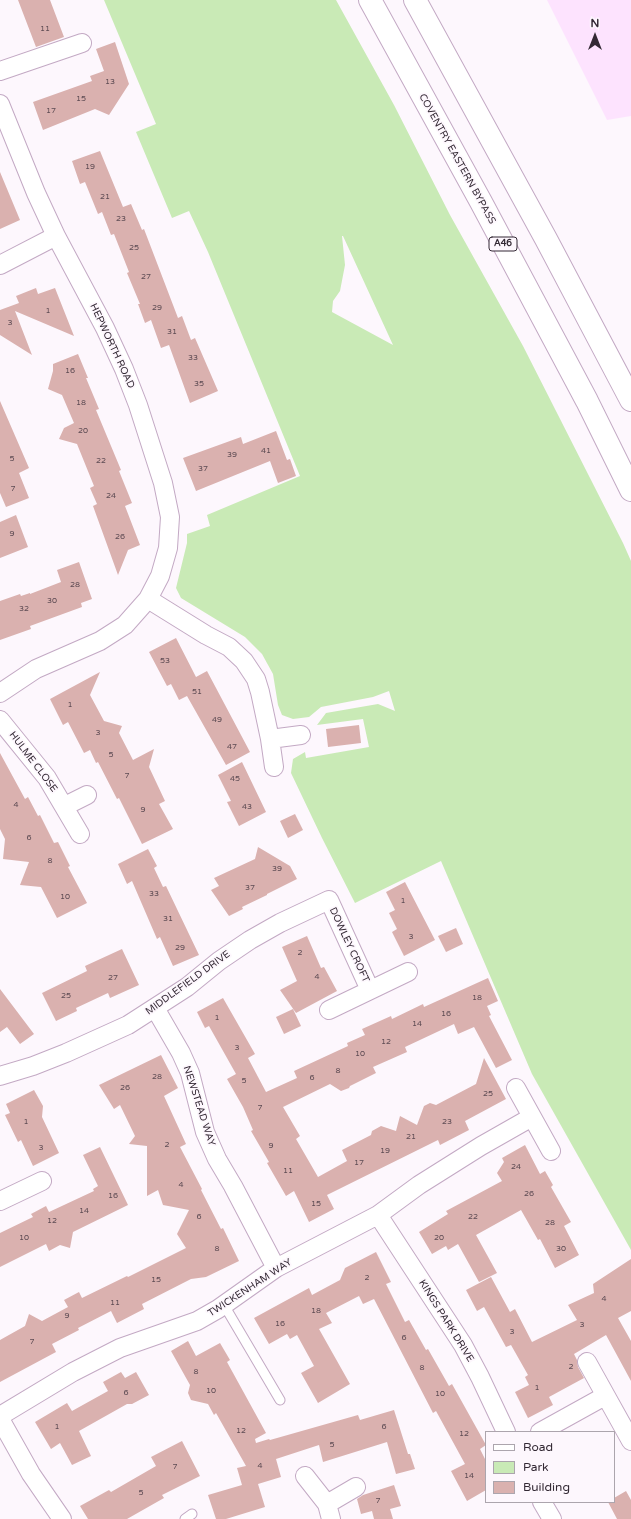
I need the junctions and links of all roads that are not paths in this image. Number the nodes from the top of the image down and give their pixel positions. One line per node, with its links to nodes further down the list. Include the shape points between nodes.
1 (370, 0): 9 (highway, COVENTRY EASTERN BYPASS / A46, via 580,388)
2 (415, 0): 8 (highway)
3 (82, 44): 4 (street)
4 (0, 72)
5 (0, 104): 6 (street, HEPWORTH ROAD)
6 (56, 236): 7 (street); 10 (street, HEPWORTH ROAD, via 124,368 163,483 170,517 168,548 160,576)
7 (0, 265)
8 (631, 400)
9 (631, 490)
10 (148, 599): 11 (street, HEPWORTH ROAD, via 124,626 100,641 36,669); 14 (street, via 229,647 244,661 256,679)
11 (0, 693)
12 (0, 720): 17 (street, HULME CLOSE, via 48,778)
13 (301, 735): 14 (street)
14 (270, 739): 15 (street)
15 (274, 767)
16 (87, 794): 17 (street)
17 (65, 806): 18 (street, HULME CLOSE)
18 (80, 834)
19 (329, 900): 21 (street, DOWLEY CROFT); 22 (street, MIDDLEFIELD DRIVE, via 250,940)
20 (408, 972): 21 (street, DOWLEY CROFT)
21 (370, 990): 23 (street, DOWLEY CROFT)
22 (155, 1008): 24 (street, MIDDLEFIELD DRIVE, via 128,1025 66,1053); 31 (street, NEWSTEAD WAY, via 190,1073 205,1132 217,1159)
23 (329, 1010)
24 (0, 1076)
25 (516, 1088): 26 (street)
26 (532, 1117): 27 (street); 30 (street, TWICKENHAM WAY, via 481,1146)
27 (551, 1151)
28 (42, 1182): 29 (street)
29 (1, 1198)
30 (378, 1215): 31 (street, TWICKENHAM WAY); 38 (street, KINGS PARK DRIVE, via 463,1345)
31 (276, 1268): 32 (street, TWICKENHAM WAY)
32 (224, 1304): 35 (lane); 36 (street, TWICKENHAM WAY, via 197,1321 120,1348 73,1372)
33 (587, 1362): 34 (street)
34 (605, 1396): 39 (street); 40 (street)
35 (280, 1400)
36 (0, 1416)
37 (0, 1419): 45 (street, via 31,1474)
38 (506, 1431)
39 (542, 1431)
40 (631, 1441)
41 (305, 1476): 44 (street)
42 (356, 1487): 44 (street)
43 (543, 1503): 46 (street)
44 (329, 1512)
45 (62, 1519)
46 (552, 1519)

